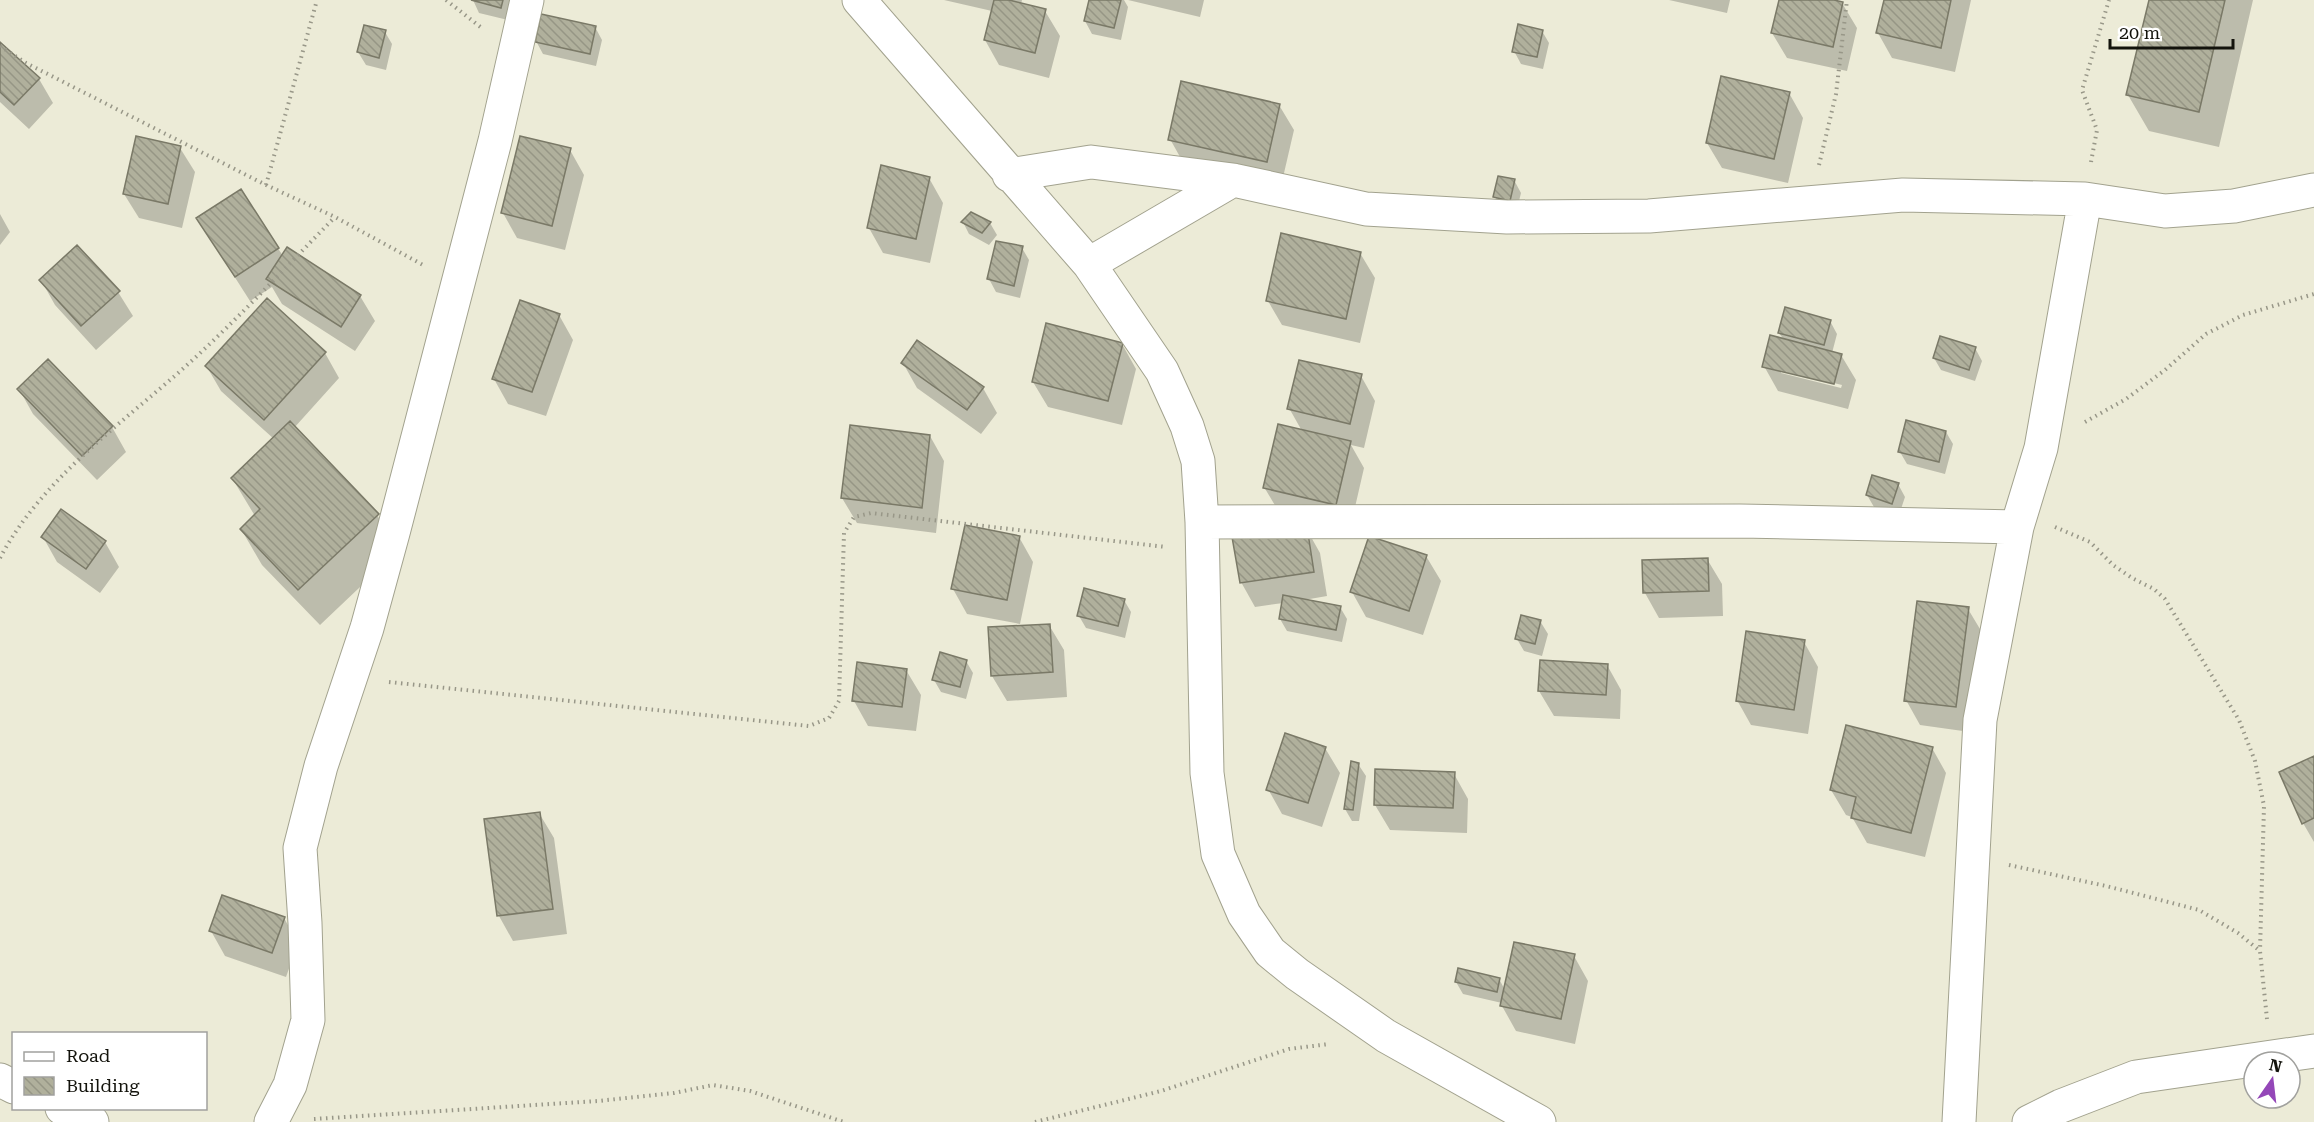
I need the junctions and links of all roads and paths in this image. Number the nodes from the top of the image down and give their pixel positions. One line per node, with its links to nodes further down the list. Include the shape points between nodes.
1 (317, 0): 9 (path)
2 (526, 0): 15 (street, via 495,141)
3 (859, 0): 7 (street)
4 (1846, 0): 12 (path, via 1836,94)
5 (2109, 0): 11 (path, via 2082,90 2097,130)
6 (0, 46): 9 (path, via 26,63)
7 (1009, 175): 8 (street, via 1091,162); 14 (street)
8 (1233, 180): 12 (street, via 1366,209 1507,217 1649,216); 14 (street)
9 (266, 185): 13 (path)
10 (2314, 190): 11 (street, via 2234,206 2165,211)
11 (2085, 199): 12 (street, via 1903,195); 17 (street)
12 (1810, 202)
13 (335, 217): 15 (path); 20 (path, via 187,365 41,498 10,538)
14 (1089, 264): 19 (street, via 1162,371 1187,426 1198,461)
15 (457, 283): 21 (street, via 390,544)
16 (2314, 294): 17 (path, via 2243,315 2206,334 2126,399)
17 (2041, 448): 18 (street)
18 (2019, 521): 19 (street, via 1740,521); 22 (street, via 1980,720); 23 (path, via 2065,531 2090,542 2113,565 2160,594 2238,720 2255,761 2265,806)
19 (1202, 537): 21 (path, via 871,513 854,517 844,533 839,701 829,718 809,726); 24 (street, via 1207,773 1218,854 1244,914 1270,952)
20 (0, 558)
21 (350, 678): 29 (street, via 300,848 308,1020 290,1085)
22 (1972, 858): 23 (path, via 2199,910); 33 (street)
23 (2260, 951): 25 (path)
24 (1386, 1036): 31 (path, via 1289,1049 1161,1091); 32 (street)
25 (2270, 1050)
26 (2242, 1061): 34 (street, via 2136,1077)
27 (66, 1110): 28 (street)
28 (92, 1122)
29 (271, 1122): 30 (path, via 598,1101 713,1085 750,1091)
30 (844, 1122)
31 (1035, 1122)
32 (1539, 1122)
33 (1959, 1122)
34 (2029, 1122)

